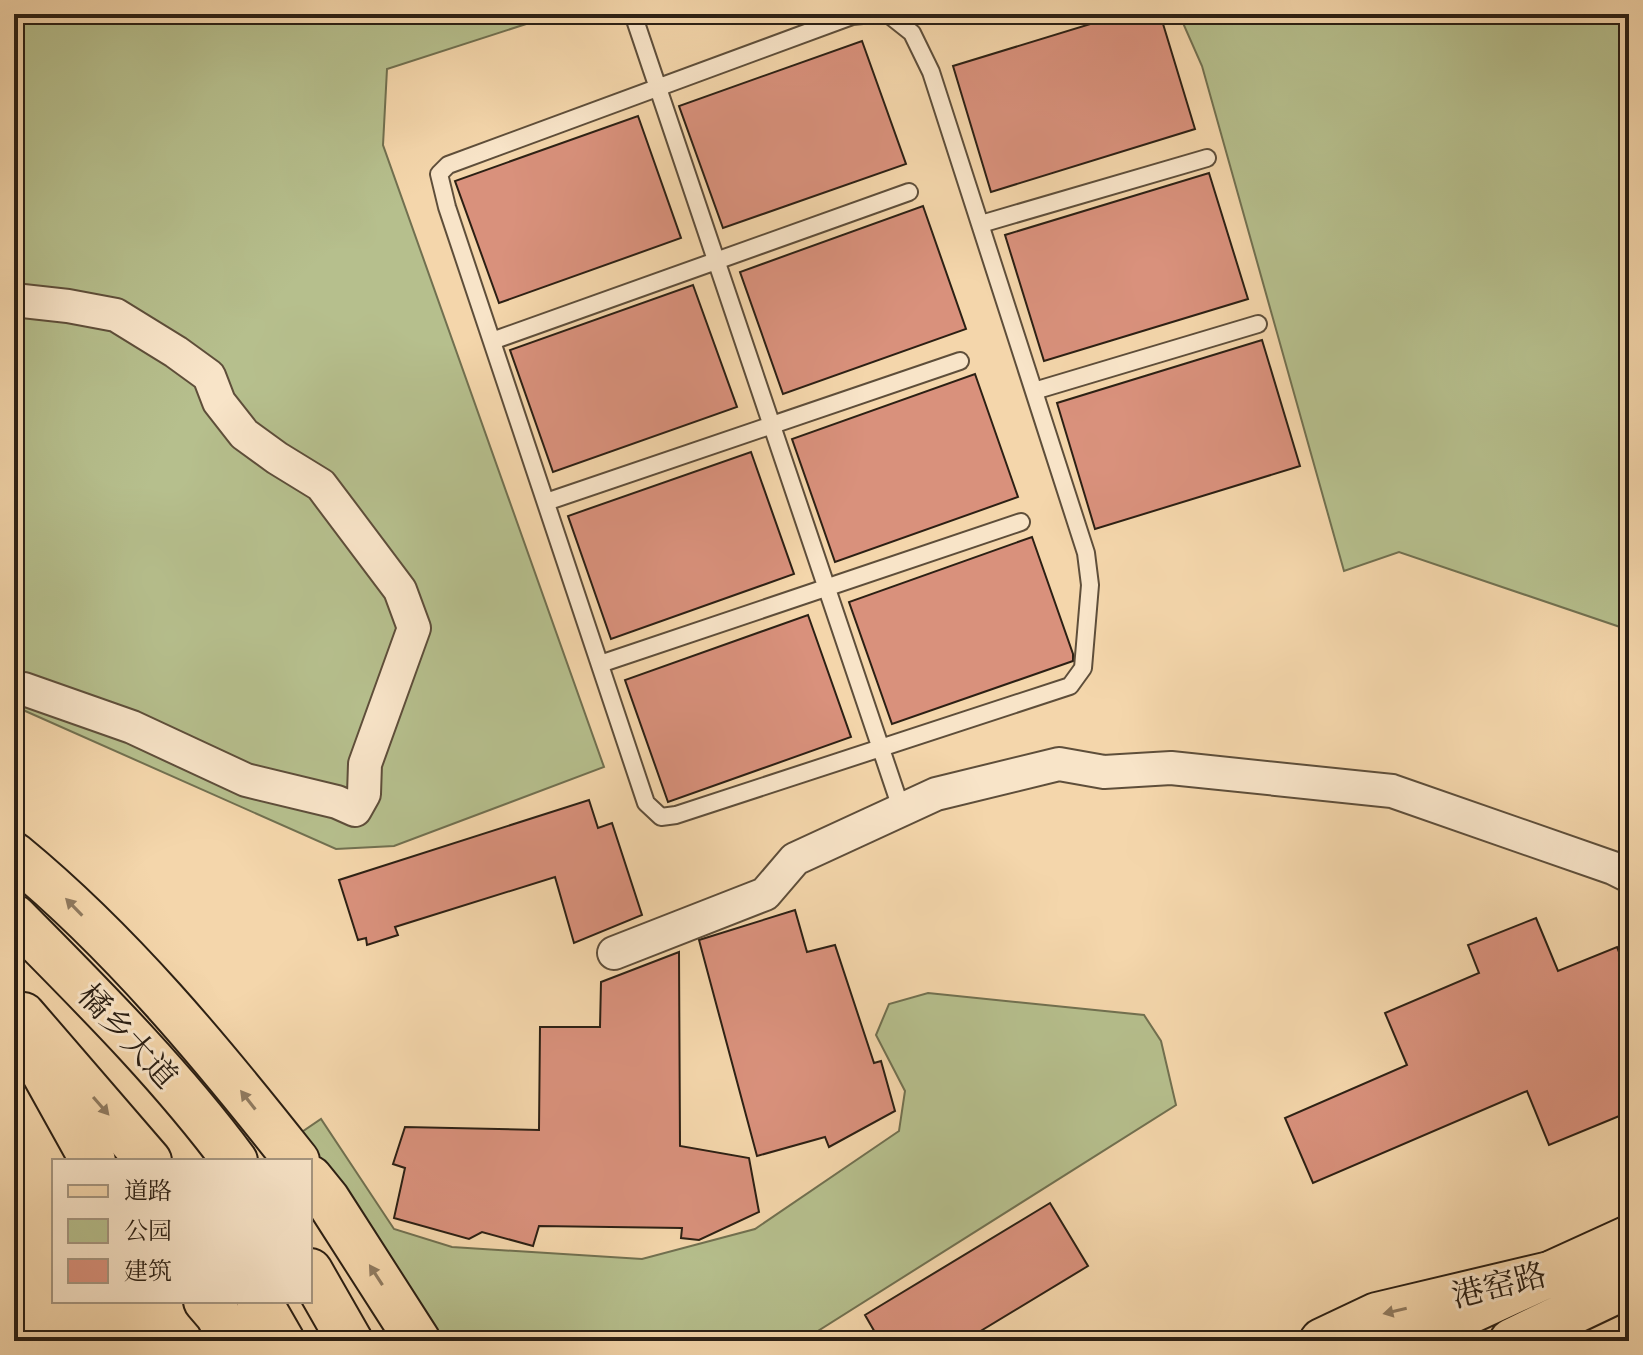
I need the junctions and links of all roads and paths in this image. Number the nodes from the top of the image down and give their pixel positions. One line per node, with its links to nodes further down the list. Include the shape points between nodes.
1 (633, 14): 4 (lane)
2 (873, 14): 4 (lane, via 852,16)
3 (888, 14): 7 (lane, via 912,33 931,72)
4 (658, 87): 8 (lane); 11 (lane, via 448,165 439,174)
5 (1207, 158): 7 (lane)
6 (909, 192): 8 (lane)
7 (981, 224): 13 (lane)
8 (717, 261): 11 (lane); 14 (lane)
9 (14, 300): 19 (street, via 116,315 209,376 219,402 244,434 321,485 400,590 414,628 365,764 364,794 355,810 246,780 132,727)
10 (1258, 324): 13 (lane)
11 (492, 341): 15 (lane)
12 (960, 361): 14 (lane)
13 (1034, 391): 20 (lane, via 1086,553 1090,585 1083,668 1070,686)
14 (772, 425): 15 (lane); 17 (lane)
15 (546, 502): 18 (lane)
16 (1021, 522): 17 (lane)
17 (826, 587): 18 (lane); 20 (lane)
18 (600, 664): 20 (lane, via 646,803 661,817)
19 (14, 689)
20 (880, 748): 21 (lane)
21 (902, 811): 23 (street, via 936,794 1059,764 1104,772 1171,768 1392,791); 25 (street, via 795,859 765,894)
22 (14, 855): 31 (main road, one-way to 22, via 157,994 66,898)
23 (1629, 876)
24 (14, 917): 30 (main road, 橘乡大道, via 197,1110)
25 (614, 953)
26 (14, 1004): 29 (main road, 橘乡大道, one-way to 29)
27 (14, 1019): 28 (main road)
28 (92, 1159)
29 (147, 1159)
30 (234, 1159)
31 (295, 1159)
32 (312, 1180): 41 (main road, one-way to 32)
33 (1629, 1238): 35 (main road, 港窑路)
34 (312, 1274): 40 (main road)
35 (1550, 1274): 42 (main road, 港窑路, one-way to 42, via 1377,1315); 43 (main road)
36 (1629, 1285): 38 (main road, 港窑路)
37 (260, 1303): 39 (main road)
38 (1568, 1314): 44 (main road); 45 (main road, 港窑路)
39 (282, 1341)
40 (350, 1341)
41 (418, 1341)
42 (1322, 1341)
43 (1405, 1341)
44 (1512, 1341)
45 (1526, 1341)

